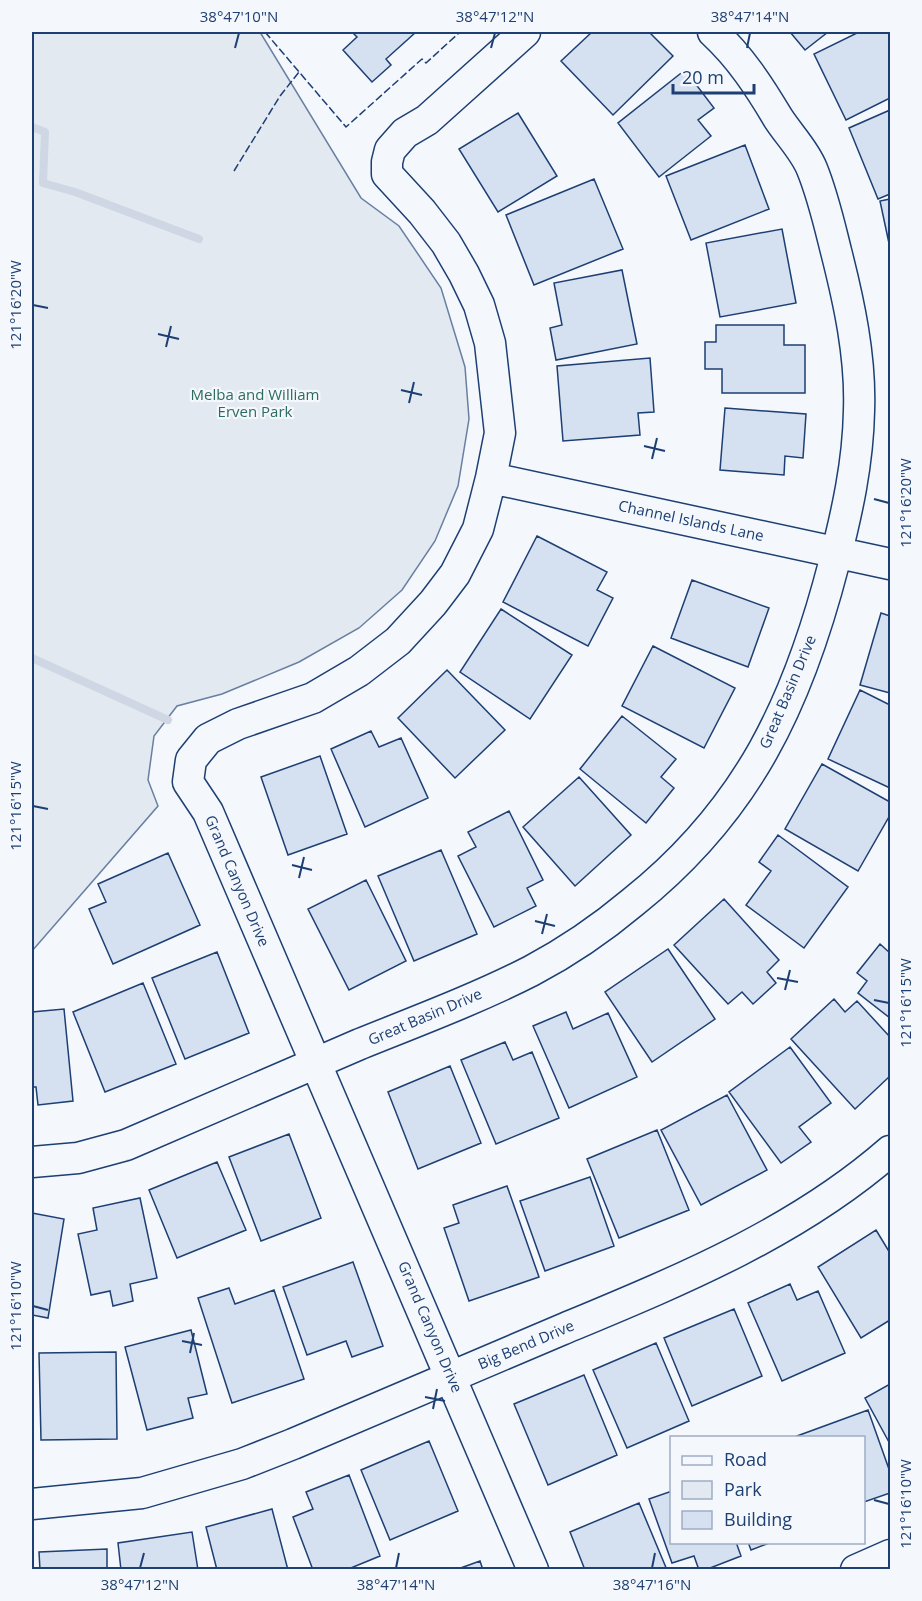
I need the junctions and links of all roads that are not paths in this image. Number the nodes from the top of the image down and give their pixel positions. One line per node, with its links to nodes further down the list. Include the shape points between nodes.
1 (525, 32): 3 (street, Grand Canyon Drive, via 427,120 405,133 390,150 387,162 387,174 446,243 479,305 490,343 500,433)
2 (714, 32): 4 (street, Great Basin Drive, via 733,50 811,165 849,305 860,407 857,454)
3 (491, 478): 4 (street, Channel Islands Lane); 6 (street, Grand Canyon Drive, via 478,529 454,574 398,641 359,671 313,698 238,724 208,739 191,760 188,782 208,812)
4 (837, 552): 5 (street, Channel Islands Lane); 6 (street, Great Basin Drive, via 806,658 766,748 709,832 673,868 588,936 533,970)
5 (891, 564)
6 (315, 1063): 8 (street, Great Basin Drive, via 126,1145 78,1158); 9 (street, Grand Canyon Drive)
7 (891, 1151): 9 (street, Big Bend Drive, via 801,1216 750,1246)
8 (32, 1162)
9 (451, 1376): 10 (street, Big Bend Drive, via 293,1444 193,1480 141,1493); 12 (street, Grand Canyon Drive)
10 (32, 1504)
11 (891, 1555): 13 (street)
12 (533, 1569)
13 (856, 1569)

